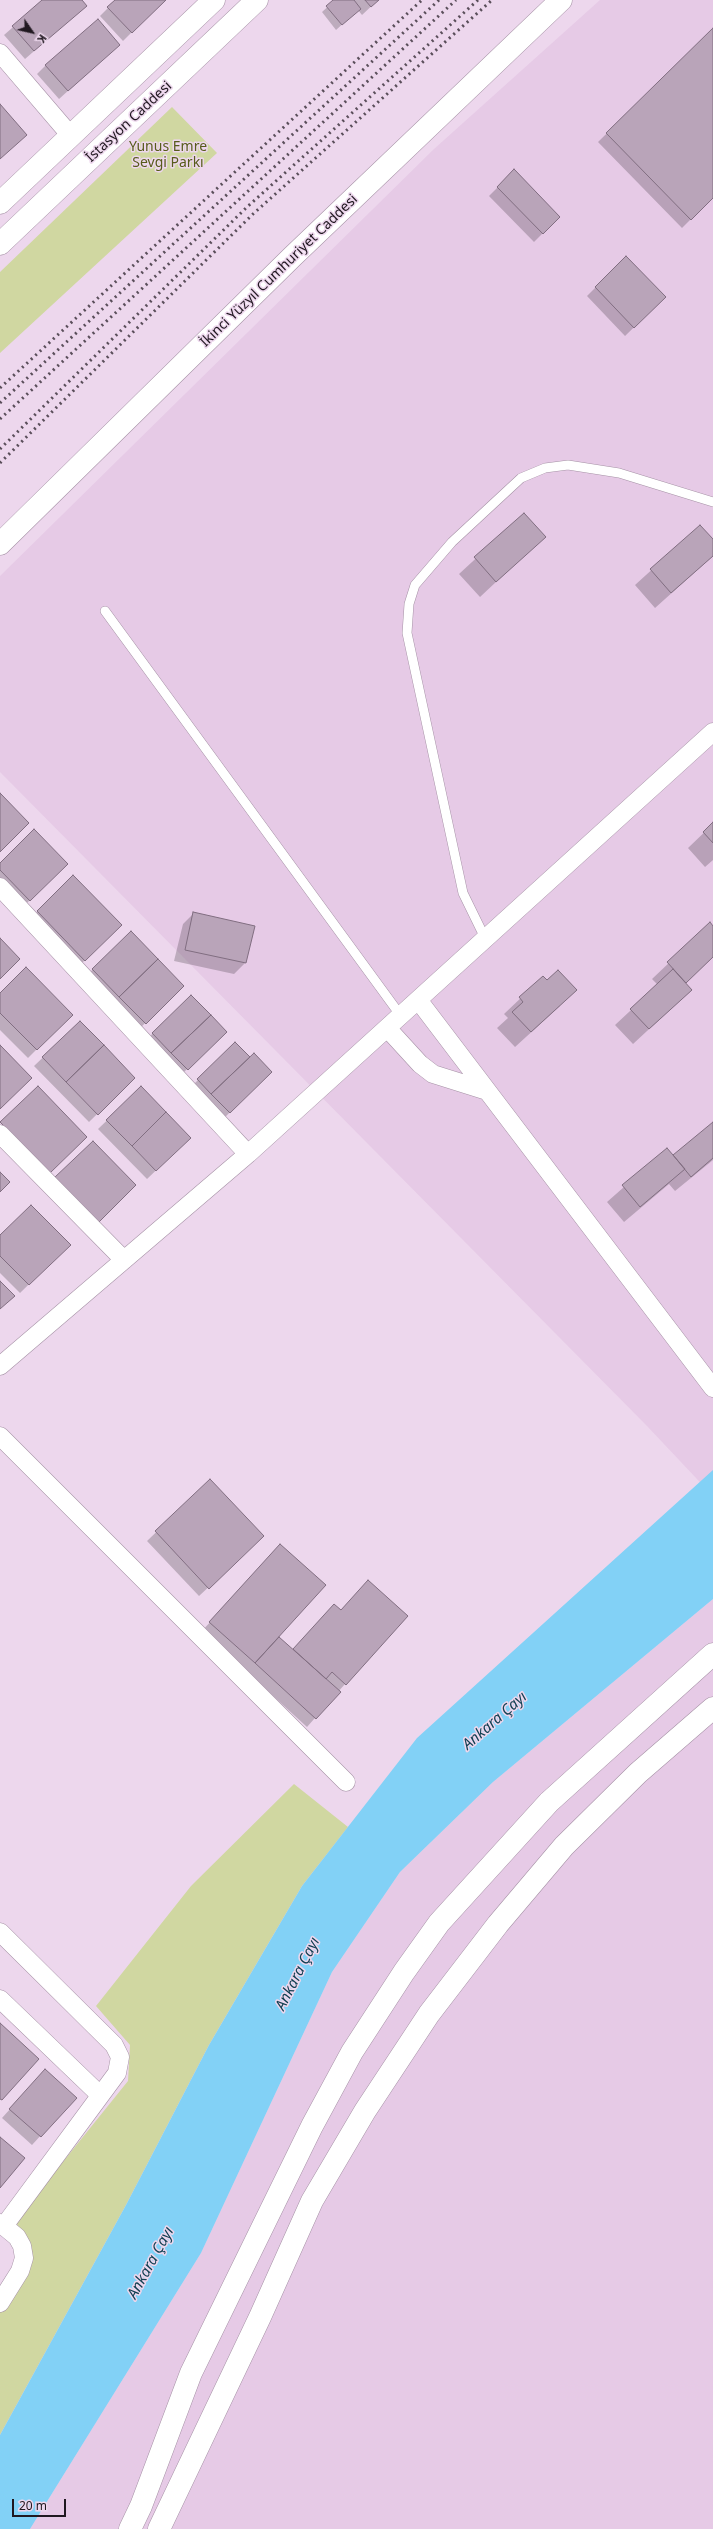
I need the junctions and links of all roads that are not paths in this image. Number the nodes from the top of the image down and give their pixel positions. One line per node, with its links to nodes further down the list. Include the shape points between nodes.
1 (214, 0): 5 (main road, İstasyon Caddesi)
2 (257, 0): 7 (main road, İstasyon Caddesi)
3 (561, 0): 9 (main road, İkinci Yüzyıl Cumhuriyet Caddesi, via 292,257)
4 (0, 53): 5 (street)
5 (71, 136): 6 (main road, İstasyon Caddesi)
6 (0, 203)
7 (0, 244)
8 (713, 502): 13 (lane, via 618,473 574,465 545,468 521,478 452,542 415,585 409,604 407,633 463,893)
9 (0, 544)
10 (105, 611): 15 (lane)
11 (713, 732): 13 (street)
12 (0, 887): 19 (street)
13 (485, 938): 14 (street)
14 (419, 1001): 15 (street); 17 (street)
15 (401, 1016): 16 (street)
16 (388, 1029): 17 (street, via 420,1064 433,1074); 19 (street)
17 (487, 1091): 22 (street)
18 (0, 1134): 20 (street)
19 (248, 1154): 20 (street)
20 (124, 1260): 21 (street)
21 (0, 1366)
22 (713, 1388)
23 (0, 1436): 26 (street)
24 (713, 1654): 32 (main road, via 549,1802 439,1923 404,1972 352,2052 312,2126 194,2366 142,2506)
25 (713, 1708): 33 (main road, via 638,1774 564,1846 498,1924 429,2014 365,2111 312,2201)
26 (346, 1782)
27 (0, 1932): 29 (street, via 119,2051 119,2068)
28 (0, 1999): 29 (street)
29 (100, 2095): 30 (street)
30 (2, 2224): 31 (street, via 17,2237 24,2258 20,2271)
31 (0, 2304)
32 (130, 2529)
33 (159, 2529)

